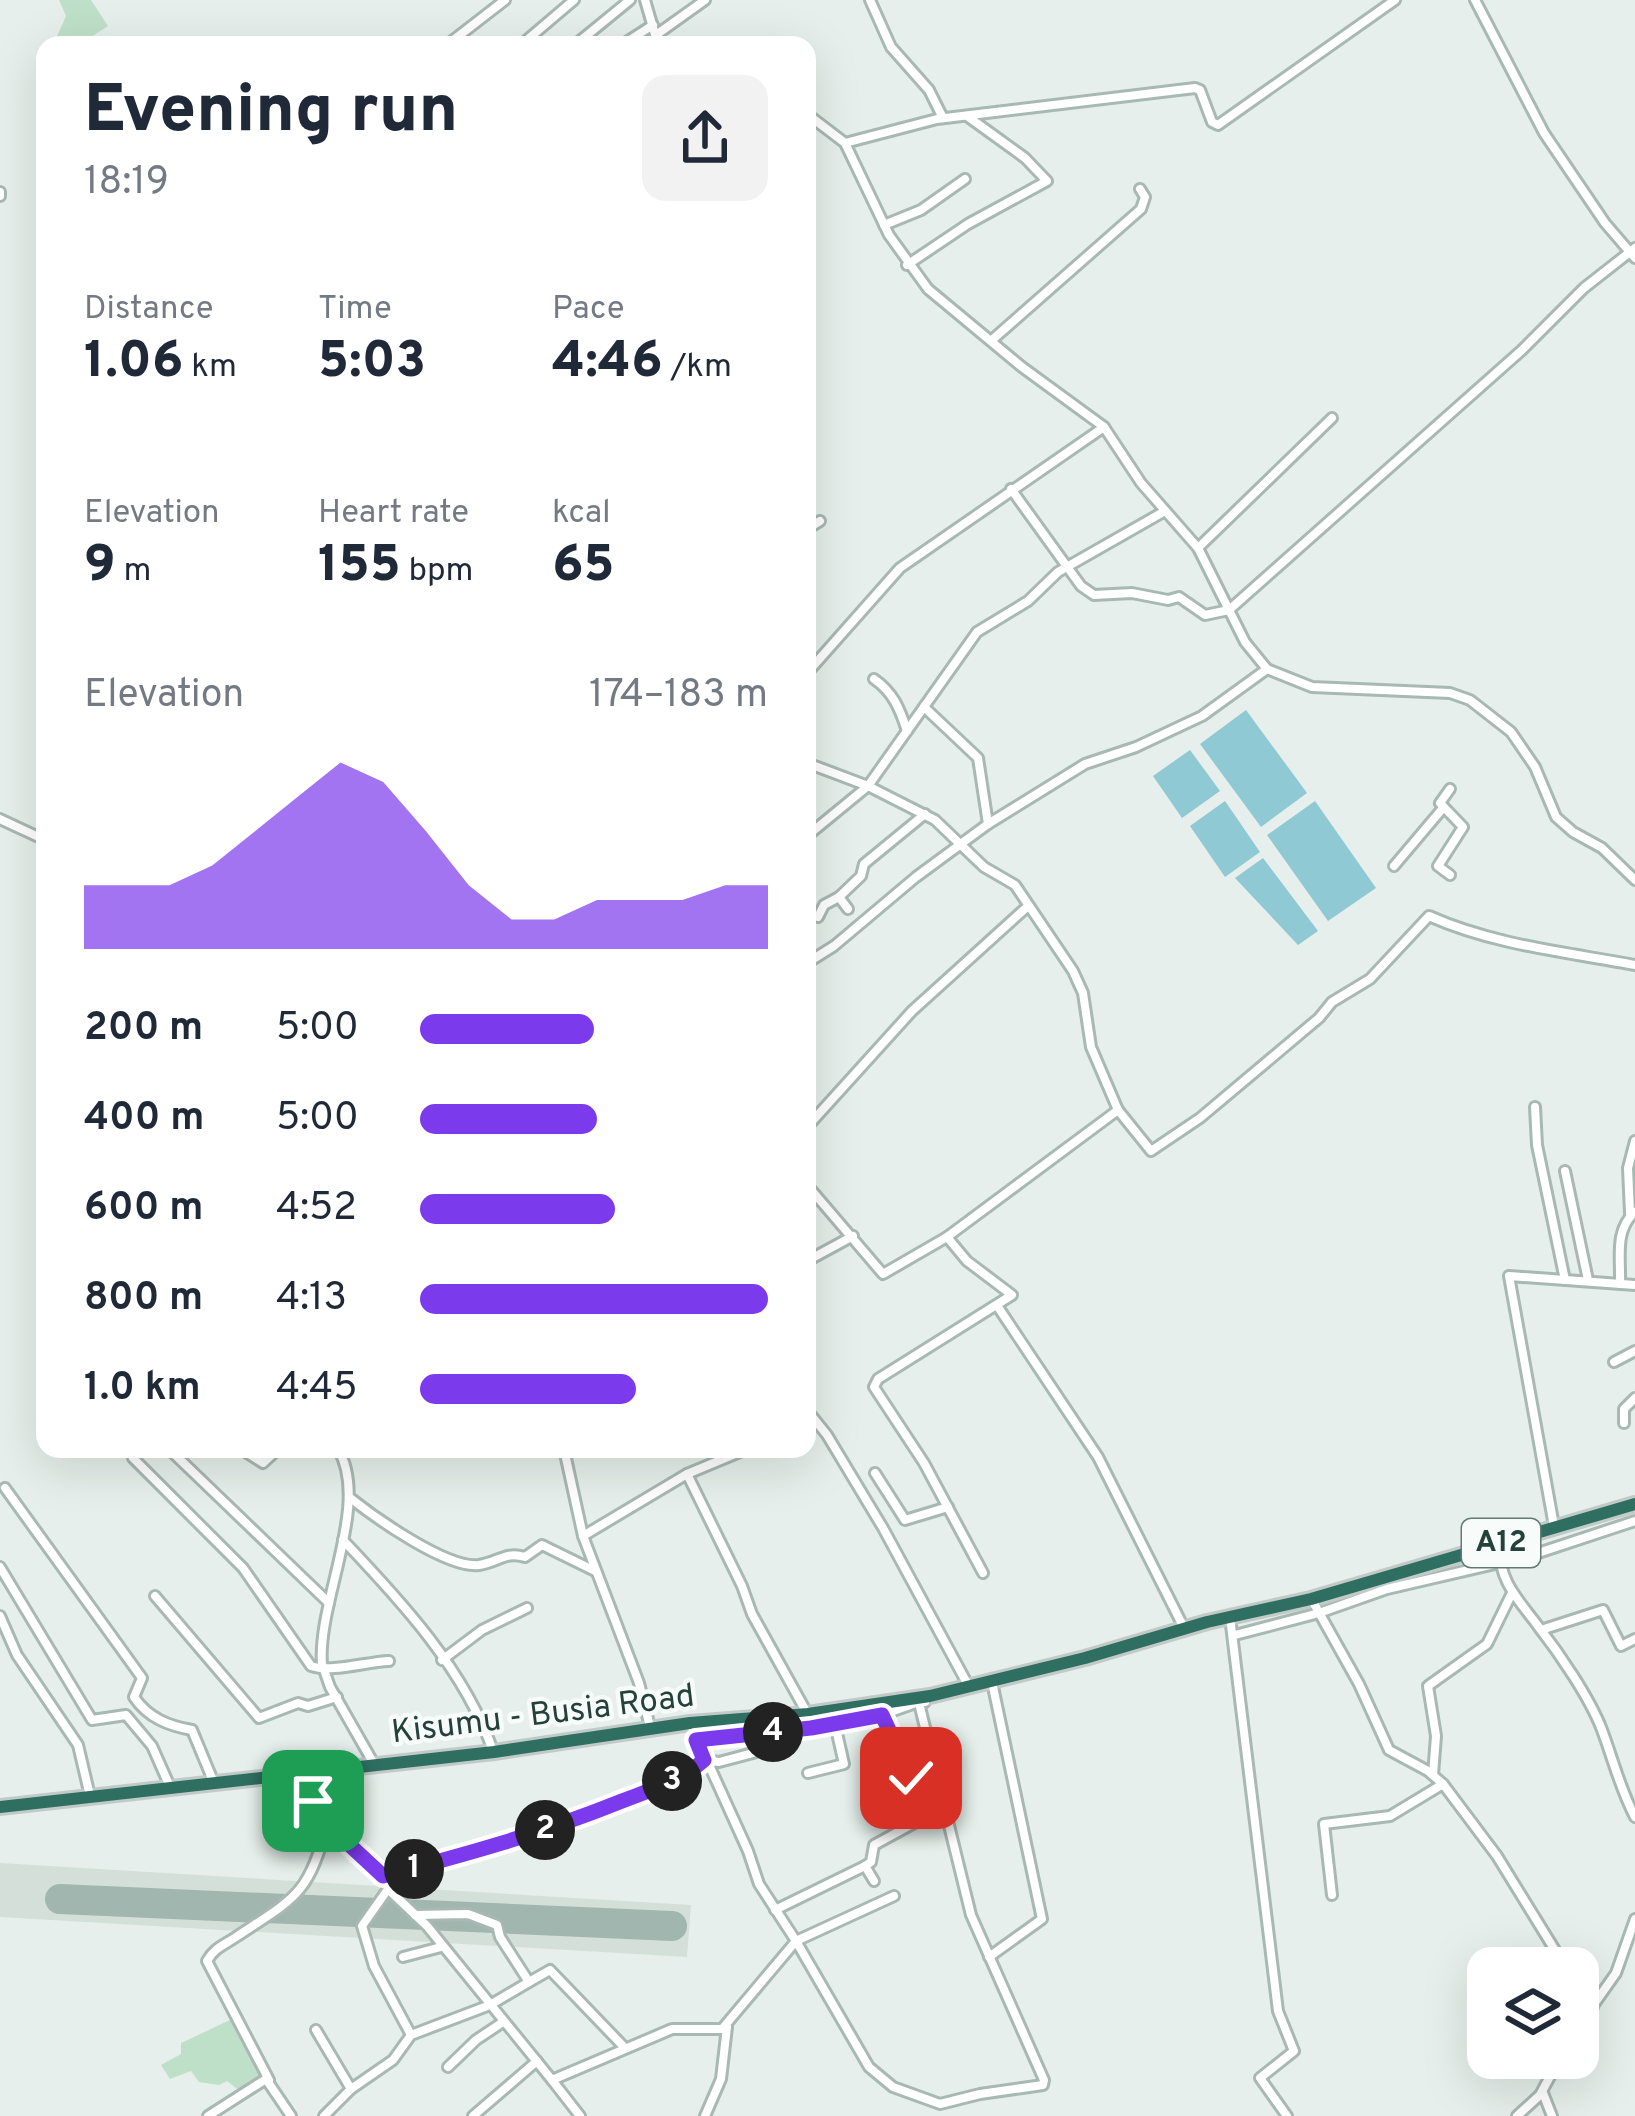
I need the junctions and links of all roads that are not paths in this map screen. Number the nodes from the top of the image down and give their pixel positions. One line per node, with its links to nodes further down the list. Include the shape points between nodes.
1 (505, 0): 10 (street)
2 (574, 0): 11 (street)
3 (630, 0): 12 (street)
4 (644, 0): 9 (street)
5 (705, 0): 9 (street)
6 (870, 0): 14 (street, via 891,47)
7 (1395, 0): 13 (street, via 1218,125 1197,88)
8 (1475, 0): 20 (street, via 1544,133)
9 (656, 35)
10 (459, 36)
11 (532, 36)
12 (585, 36)
13 (967, 116): 14 (street); 21 (street, via 1047,181)
14 (944, 118): 16 (street)
15 (816, 121): 16 (street)
16 (845, 143): 19 (street)
17 (964, 179): 19 (street)
18 (1141, 189): 22 (street, via 1141,208)
19 (884, 224): 21 (street)
20 (1633, 253): 31 (street, via 1583,288)
21 (907, 265): 22 (street)
22 (992, 340): 24 (street)
23 (1332, 418): 29 (street)
24 (1104, 427): 25 (street); 26 (street)
25 (1011, 489): 30 (street); 32 (street, via 888,579)
26 (1165, 511): 29 (street); 30 (street)
27 (820, 521): 28 (street)
28 (816, 523)
29 (1198, 548): 31 (street)
30 (1069, 566): 31 (street, via 1094,595 1179,597 1205,616); 36 (street, via 974,636)
31 (1228, 610): 33 (street)
32 (816, 663)
33 (1267, 669): 44 (street, via 1202,716 1085,764); 50 (street, via 1312,687 1470,700 1525,748 1562,824)
34 (874, 679): 35 (street)
35 (895, 700): 36 (street); 37 (street)
36 (922, 711): 37 (street); 44 (street, via 978,758)
37 (908, 732): 39 (street)
38 (816, 766): 39 (street)
39 (868, 786): 42 (street); 45 (street)
40 (1450, 789): 41 (street)
41 (1442, 808): 48 (street); 49 (street, via 1463,827 1438,866)
42 (925, 814): 47 (street); 51 (street, via 864,864)
43 (0, 819): 46 (street)
44 (988, 824): 47 (street)
45 (816, 829)
46 (36, 836)
47 (960, 844): 52 (street, via 1009,880); 55 (street)
48 (1394, 866)
49 (1450, 875)
50 (1635, 880)
51 (839, 897): 53 (street); 54 (street)
52 (1028, 906): 58 (street, via 1073,970 1090,1047); 59 (street, via 912,1011)
53 (848, 909)
54 (818, 917)
55 (816, 957)
56 (1635, 965): 58 (street, via 1503,941 1429,916 1370,979 1156,1149)
57 (1535, 1107): 67 (street)
58 (1118, 1110): 65 (street)
59 (816, 1117)
60 (1635, 1141): 63 (street, via 1628,1168)
61 (1565, 1171): 68 (street)
62 (816, 1195): 64 (street)
63 (1633, 1212): 69 (street, via 1619,1237)
64 (853, 1235): 65 (street, via 883,1274); 66 (street)
65 (947, 1237): 71 (street, via 1012,1293)
66 (816, 1256)
67 (1565, 1280): 68 (street); 89 (street, via 1509,1276)
68 (1588, 1280): 69 (street)
69 (1620, 1284): 70 (street)
70 (1635, 1285)
71 (998, 1307): 87 (street, via 874,1384); 105 (street, via 1098,1457)
72 (1635, 1351): 73 (street)
73 (1614, 1362)
74 (1635, 1397): 75 (street)
75 (1624, 1423)
76 (816, 1426): 113 (street, via 891,1542)
77 (133, 1458): 111 (street, via 244,1568 311,1666)
78 (178, 1458): 100 (street)
79 (343, 1458): 85 (street)
80 (566, 1458): 90 (street)
81 (725, 1458): 83 (street)
82 (875, 1473): 87 (street, via 905,1520)
83 (687, 1474): 90 (street); 117 (street)
84 (5, 1488): 129 (street, via 142,1678 134,1697 172,1729 192,1730)
85 (348, 1496): 91 (street); 95 (street, via 377,1520 463,1563 525,1557 542,1545)
86 (1635, 1502): 89 (highway, A12)
87 (948, 1507): 96 (street)
88 (1635, 1521): 93 (street)
89 (1554, 1526): 92 (highway, A12)
90 (583, 1536): 95 (street)
91 (341, 1539): 100 (street); 109 (street)
92 (1499, 1544): 93 (street); 99 (highway, Kisumu - Busia Road / A12)
93 (1498, 1564): 102 (street); 106 (street)
94 (0, 1567): 131 (street, via 92,1720 126,1715 152,1746)
95 (595, 1570): 120 (street)
96 (983, 1573)
97 (1511, 1594): 128 (street, via 1487,1644 1428,1686)
98 (154, 1596): 114 (street, via 259,1718)
99 (1311, 1599): 102 (street); 104 (highway, Kisumu - Busia Road / A12)
100 (331, 1604): 111 (street)
101 (527, 1608): 109 (street)
102 (1319, 1613): 107 (street); 128 (street, via 1386,1747)
103 (0, 1616): 132 (street, via 16,1655 78,1745)
104 (1230, 1617): 105 (highway, Kisumu - Busia Road / A12); 107 (street)
105 (1184, 1628): 112 (highway, Kisumu - Busia Road / A12)
106 (1541, 1630): 108 (street, via 1603,1610 1621,1646); 134 (street, via 1601,1727)
107 (1235, 1635): 171 (street, via 1275,1991 1294,2051 1259,2078)
108 (1635, 1640)
109 (442, 1660): 123 (street)
110 (388, 1661): 111 (street)
111 (324, 1671): 114 (street)
112 (992, 1682): 113 (highway, Kisumu - Busia Road / A12); 148 (street, via 1042,1919)
113 (968, 1687): 115 (highway, Kisumu - Busia Road / A12)
114 (337, 1697): 125 (street)
115 (925, 1699): 116 (highway, Kisumu - Busia Road / A12); 148 (street, via 971,1915)
116 (881, 1709): 118 (highway, Kisumu - Busia Road / A12); 136 (street, via 911,1778 918,1821 874,1844)
117 (808, 1714): 118 (highway, Kisumu - Busia Road / A12); 119 (highway, Kisumu - Busia Road / A12)
118 (833, 1718): 121 (street); 126 (street, via 844,1764)
119 (689, 1723): 120 (highway, Kisumu - Busia Road / A12); 121 (street)
120 (651, 1732): 123 (highway, Kisumu - Busia Road / A12)
121 (696, 1740): 124 (street)
122 (772, 1748): 124 (street)
123 (494, 1752): 125 (highway, Kisumu - Busia Road / A12)
124 (704, 1760): 137 (street, via 679,1778 555,1827); 142 (street)
125 (374, 1764): 127 (highway, Kisumu - Busia Road / A12)
126 (808, 1773)
127 (296, 1774): 129 (highway, Kisumu - Busia Road / A12); 135 (street)
128 (1433, 1775): 130 (street)
129 (214, 1784): 131 (highway, Kisumu - Busia Road / A12)
130 (1443, 1784): 140 (street, via 1390,1816 1324,1824); 147 (street)
131 (171, 1789): 132 (highway, Kisumu - Busia Road / A12)
132 (90, 1797): 133 (highway, Kisumu - Busia Road / A12)
133 (0, 1807)
134 (1635, 1817)
135 (327, 1824): 137 (street); 161 (street, via 305,1887 207,1961)
136 (865, 1866): 138 (street); 142 (street)
137 (383, 1876): 139 (street)
138 (874, 1881)
139 (389, 1888): 143 (street); 156 (street, via 362,1926)
140 (1332, 1895)
141 (894, 1896): 145 (street)
142 (775, 1910): 145 (street)
143 (415, 1915): 146 (street); 150 (street, via 468,1914 496,1925)
144 (1635, 1919): 151 (street)
145 (796, 1941): 148 (street, via 876,2075 940,2104 1044,2084); 154 (street)
146 (441, 1947): 149 (street); 152 (street)
147 (1553, 1947)
148 (989, 1957)
149 (403, 1958)
150 (529, 1982): 152 (street); 157 (street, via 550,1970)
151 (1599, 1997)
152 (490, 2005): 153 (street); 156 (street)
153 (503, 2023): 158 (street); 159 (street)
154 (726, 2025): 157 (street, via 672,2029); 170 (street, via 721,2079)
155 (316, 2030): 163 (street)
156 (411, 2035): 163 (street, via 393,2060)
157 (624, 2047): 162 (street)
158 (536, 2061): 162 (street); 168 (street)
159 (448, 2067)
160 (1549, 2079): 164 (street)
161 (269, 2080): 165 (street); 166 (street)
162 (552, 2080): 169 (street)
163 (352, 2089): 167 (street)
164 (1542, 2092): 172 (street); 173 (street)
165 (208, 2116)
166 (291, 2116)
167 (324, 2116)
168 (473, 2116)
169 (580, 2116)
170 (705, 2116)
171 (1287, 2116)
172 (1516, 2116)
173 (1552, 2116)

